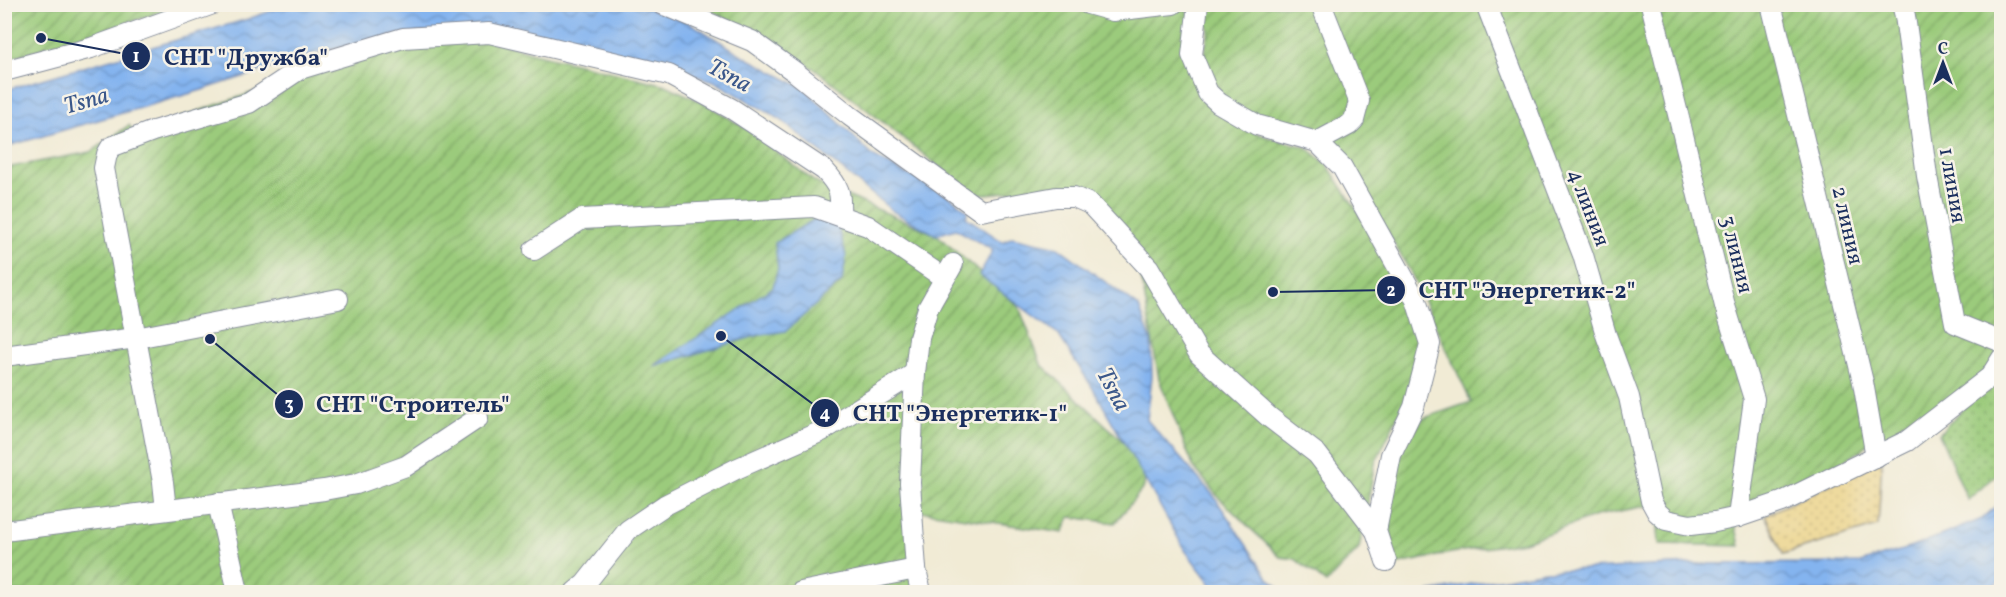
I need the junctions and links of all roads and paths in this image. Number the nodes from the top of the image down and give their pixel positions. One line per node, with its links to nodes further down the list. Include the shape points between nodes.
1 (213, 4): 11 (lane, via 91,48)
2 (662, 4): 27 (lane, via 752,41 981,211 1056,197 1074,197 1090,204 1149,268 1200,354 1269,417 1317,454)
3 (1088, 4): 4 (lane, via 1113,11)
4 (1173, 4)
5 (1198, 4): 12 (lane, via 1192,55 1208,93 1257,125)
6 (1321, 4): 12 (lane, via 1359,101 1354,120)
7 (1486, 4): 25 (lane, 4 линия, via 1583,255 1629,397 1651,501 1666,520 1690,525)
8 (1651, 4): 25 (lane, 3 линия, via 1725,306 1754,399)
9 (1771, 4): 22 (lane, 2 линия, via 1863,382)
10 (1902, 4): 17 (lane, 1 линия, via 1927,176 1955,323)
11 (4, 71)
12 (1317, 142): 27 (lane, via 1342,167 1416,300 1430,344 1414,407 1391,455)
13 (840, 215): 14 (lane, via 814,207 582,219); 16 (lane, via 841,194 824,170 732,109 669,75 489,33 403,38 300,69 249,103 110,148 104,168); 20 (lane, via 949,271 928,308)
14 (534, 250)
15 (338, 299): 16 (lane)
16 (136, 338): 18 (lane); 24 (lane)
17 (2001, 342)
18 (4, 356)
19 (2001, 358): 22 (lane, via 1990,377 1971,394 1908,441)
20 (915, 373): 29 (lane, via 910,483); 31 (lane, via 822,431 665,505 628,530)
21 (478, 418): 23 (lane, via 406,466 356,484)
22 (1876, 457): 25 (lane, via 1782,502)
23 (218, 503): 24 (lane); 30 (lane)
24 (166, 510): 26 (lane)
25 (1738, 517)
26 (4, 531)
27 (1376, 531): 28 (lane)
28 (1386, 561)
29 (916, 569): 32 (lane); 33 (lane)
30 (238, 592)
31 (575, 592)
32 (801, 592)
33 (921, 592)

